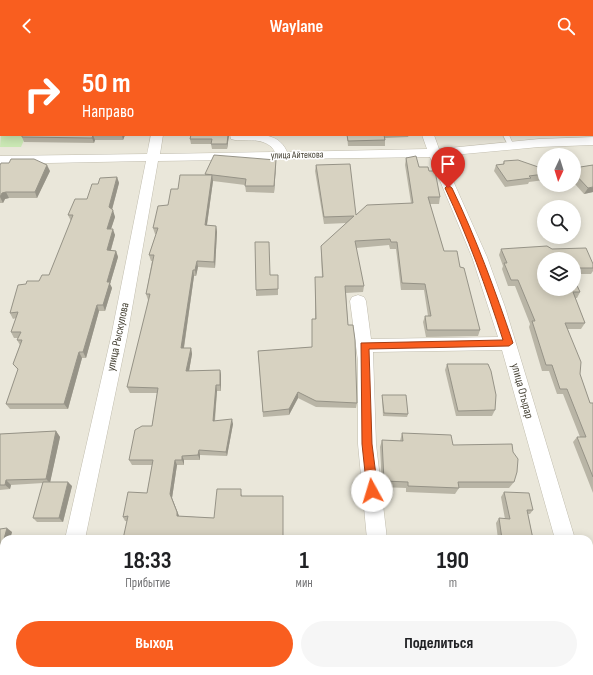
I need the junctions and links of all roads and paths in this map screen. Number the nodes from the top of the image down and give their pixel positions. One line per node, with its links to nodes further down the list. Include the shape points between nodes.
1 (157, 136): 8 (street, улица Рыскулова)
2 (235, 136): 7 (street, via 267,139 276,143)
3 (428, 136): 6 (street, улица Отырар)
4 (508, 140): 5 (street, улица Айтекова); 6 (street, улица Айтекова)
5 (593, 141)
6 (434, 153): 7 (street, улица Айтекова); 11 (street, улица Отырар, via 475,246)
7 (282, 155): 8 (street, улица Айтекова)
8 (152, 157): 9 (street, улица Айтекова); 13 (street, улица Рыскулова, via 119,337)
9 (0, 160)
10 (358, 301): 12 (street)
11 (509, 343): 12 (street); 15 (street, улица Отырар)
12 (364, 346): 14 (street, via 367,444)
13 (76, 535)
14 (377, 535)
15 (564, 535)

